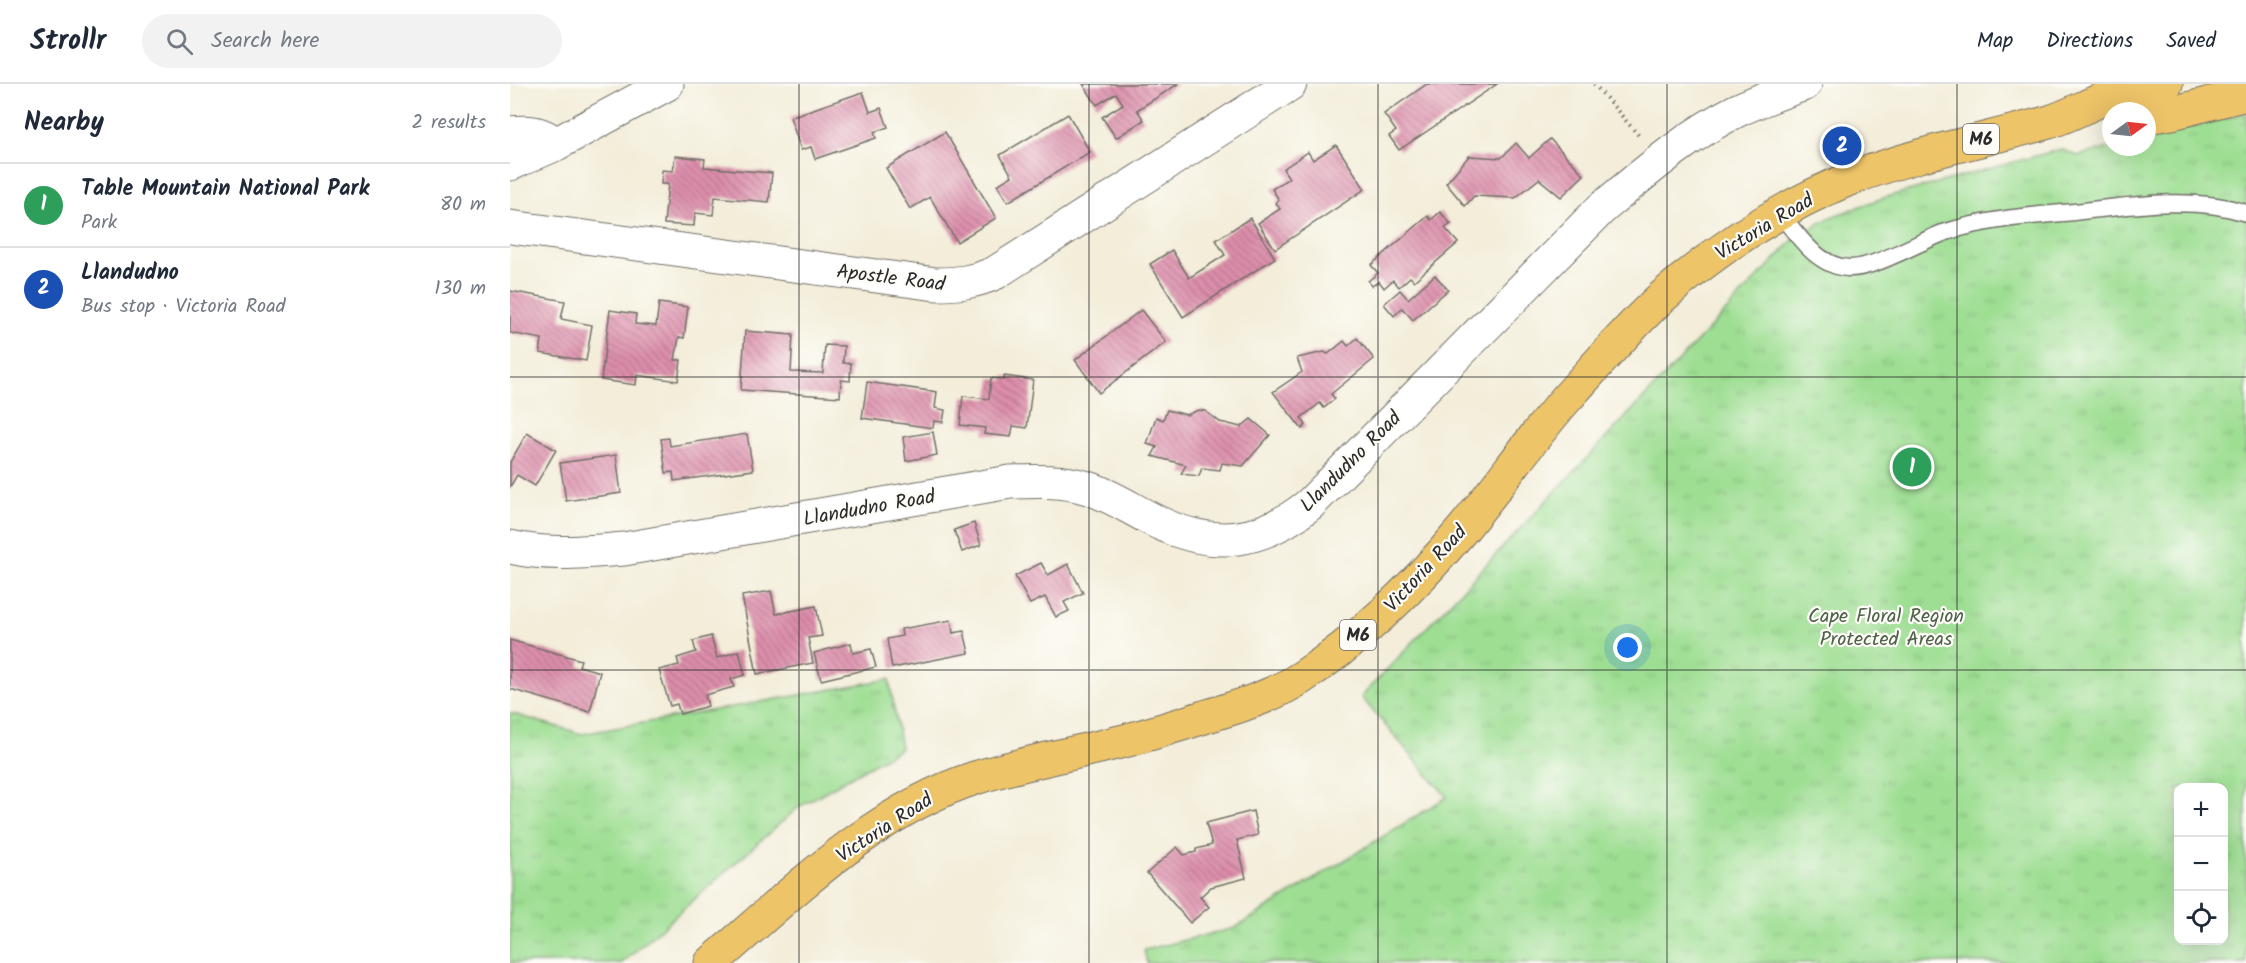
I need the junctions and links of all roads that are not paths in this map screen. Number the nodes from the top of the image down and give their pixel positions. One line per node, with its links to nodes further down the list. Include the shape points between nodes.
1 (667, 84): 9 (street)
2 (1290, 84): 13 (street, Apostle Road, via 995,273 959,284)
3 (1805, 84): 14 (street, Llandudno Road, via 1734,112 1661,160 1601,209 1310,504 1293,518 1260,534 1205,539 1159,523 1087,488 1038,481 1010,482 624,549 574,553 530,552)
4 (2246, 94): 5 (main road, Victoria Road / M6)
5 (2163, 96): 6 (main road, Victoria Road / M6, via 2108,98)
6 (2055, 121): 7 (main road, Victoria Road / M6); 11 (main road, Victoria Road / M6, via 1885,167)
7 (2102, 122)
8 (510, 133): 9 (street, via 529,131 545,135)
9 (556, 144): 10 (street)
10 (510, 164)
11 (1780, 213): 12 (lane, via 1808,248 1836,266 1848,268 1872,263 1943,233 2019,217 2144,204 2199,204); 15 (main road, Victoria Road / M6, via 1707,261 1659,300 1563,402 1428,569 1379,617 1299,679 1223,711 975,778 926,796 844,850)
12 (2246, 213)
13 (510, 227)
14 (510, 547)
15 (711, 963)

